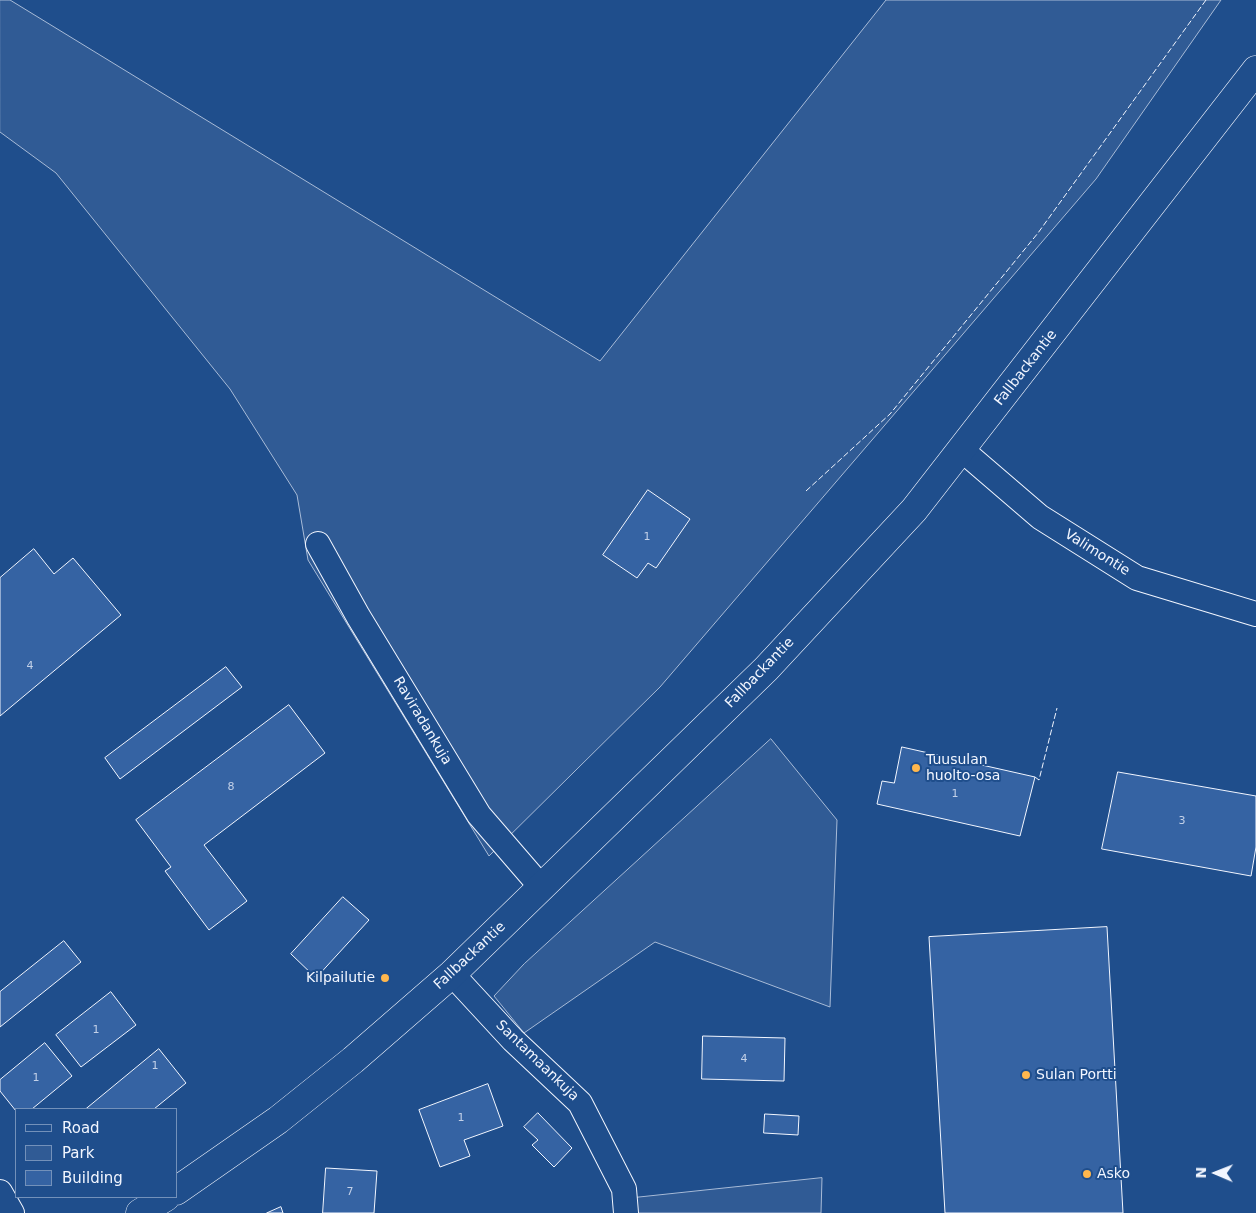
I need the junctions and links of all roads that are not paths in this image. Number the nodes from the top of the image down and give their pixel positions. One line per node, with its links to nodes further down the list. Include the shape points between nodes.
1 (1256, 70): 2 (street, Fallbackantie)
2 (962, 450): 4 (street, Valimontie, via 1040,517 1137,578); 5 (street, Fallbackantie, via 914,510 766,669)
3 (318, 544): 5 (street, Raviradankuja, via 479,815)
4 (1256, 614)
5 (542, 888): 6 (street, Fallbackantie)
6 (452, 974): 7 (street, Fallbackantie, via 278,1120); 12 (street, Santamaankuja, via 513,1040 580,1103 624,1189)
7 (178, 1190)
8 (0, 1192): 10 (street)
9 (164, 1198): 11 (street)
10 (12, 1213)
11 (140, 1213)
12 (626, 1213)

